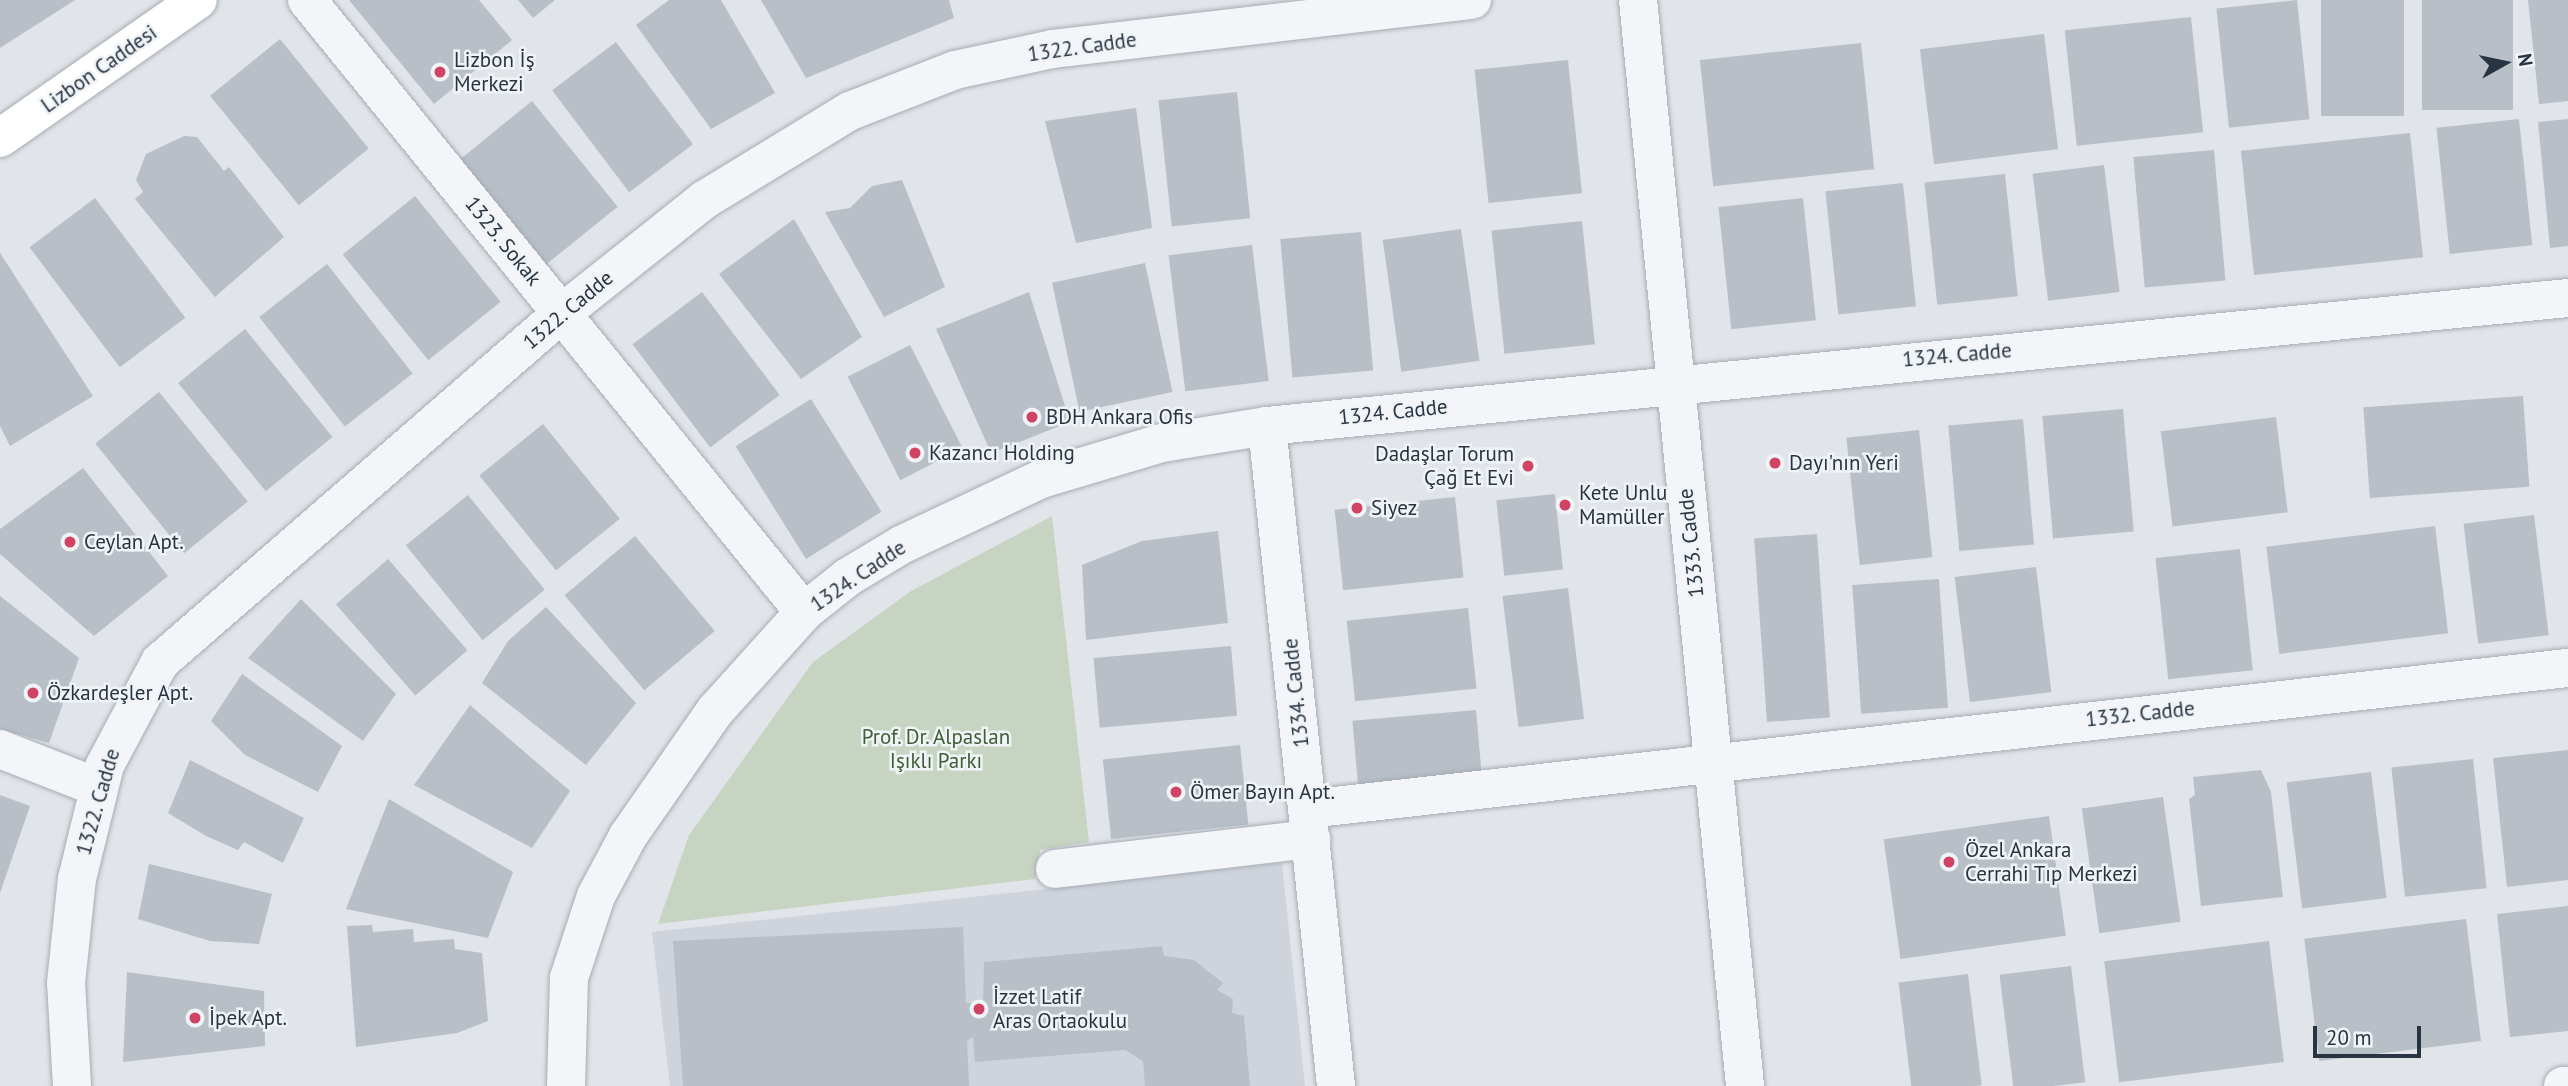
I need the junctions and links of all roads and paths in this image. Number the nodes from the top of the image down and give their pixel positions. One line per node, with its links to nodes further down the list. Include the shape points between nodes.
1 (198, 0): 5 (main road, Lizbon Caddesi)
2 (307, 0): 7 (street, 1323. Sokak)
3 (1472, 0): 7 (street, 1322. Cadde, via 1054,49 955,70 850,111 747,169)
4 (1638, 0): 8 (street, 1333. Cadde)
5 (0, 138)
6 (2568, 298): 8 (street, 1324. Cadde)
7 (562, 313): 10 (street, 1323. Sokak); 14 (street, 1322. Cadde, via 177,645 128,713)
8 (1675, 381): 9 (street, 1324. Cadde); 13 (street, 1333. Cadde)
9 (1268, 426): 10 (street, 1324. Cadde, via 1137,449 1041,479 903,544); 15 (street, 1334. Cadde)
10 (804, 612): 18 (street, 1324. Cadde, via 715,711 628,836 596,896 569,978)
11 (2568, 668): 13 (street, 1332. Cadde)
12 (0, 748): 14 (street)
13 (1713, 759): 15 (street, 1332. Cadde); 20 (street, 1333. Cadde)
14 (97, 787): 17 (street, 1322. Cadde, via 68,951)
15 (1309, 824): 16 (street, 1332. Cadde); 19 (street, 1334. Cadde)
16 (1055, 869)
17 (72, 1086)
18 (566, 1086)
19 (1336, 1086)
20 (1745, 1086)

